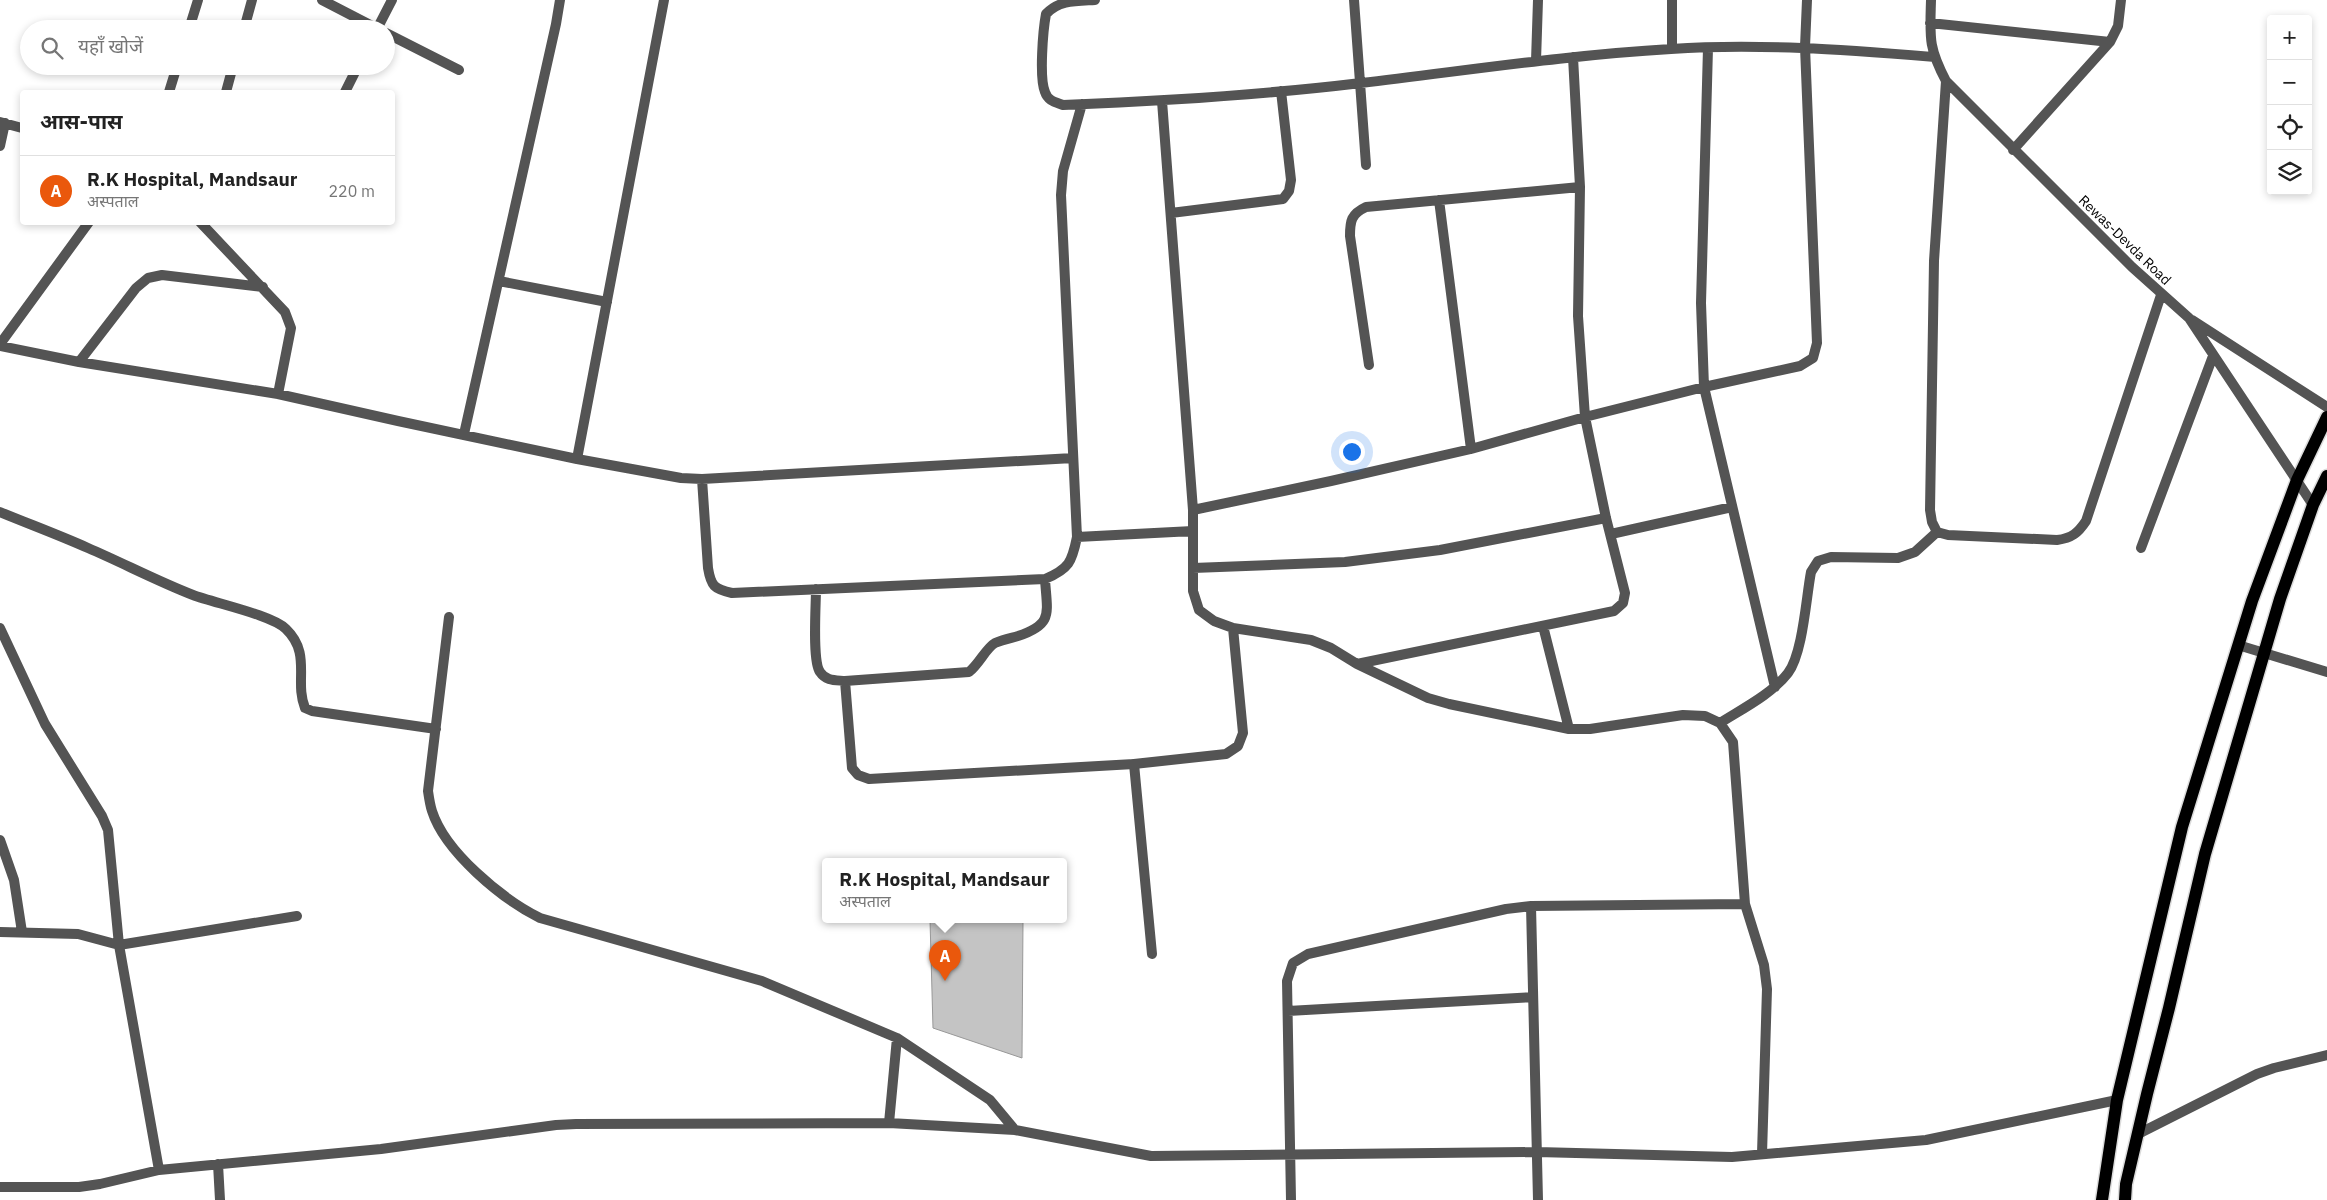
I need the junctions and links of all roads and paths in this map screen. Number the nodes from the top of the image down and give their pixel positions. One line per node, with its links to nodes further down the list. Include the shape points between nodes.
1 (198, 0): 14 (street)
2 (252, 0): 15 (street)
3 (322, 0): 16 (street)
4 (392, 0): 17 (street)
5 (560, 0): 49 (street)
6 (664, 0): 52 (street)
7 (1095, 0): 38 (street, via 1053,6 1046,14 1044,28 1042,81 1045,93 1052,101 1063,105)
8 (1354, 0): 32 (street)
9 (1538, 0): 26 (street)
10 (1672, 0): 23 (street)
11 (1807, 0): 21 (street)
12 (1931, 0): 18 (street, Rewas-Devda Road)
13 (2121, 0): 20 (street, via 2118,26)
14 (192, 20)
15 (246, 20)
16 (361, 20)
17 (382, 20)
18 (1930, 23): 20 (street); 25 (street, Rewas-Devda Road)
19 (395, 38): 27 (street)
20 (2110, 42): 42 (street)
21 (1805, 47): 22 (street); 25 (street); 58 (street, via 1817,343 1813,358 1800,366)
22 (1708, 48): 23 (street); 58 (street, via 1701,303)
23 (1672, 49): 24 (street)
24 (1573, 57): 26 (street); 44 (street)
25 (1934, 58): 31 (street, Rewas-Devda Road)
26 (1536, 61): 32 (street)
27 (459, 70)
28 (174, 75): 33 (street)
29 (231, 75): 34 (street)
30 (354, 75): 35 (street)
31 (1946, 81): 42 (street, Rewas-Devda Road); 76 (street, via 1934,271 1930,510)
32 (1360, 83): 36 (street); 43 (street)
33 (170, 90)
34 (227, 90)
35 (346, 90)
36 (1281, 91): 37 (street); 46 (street, via 1291,180 1284,199)
37 (1162, 101): 38 (street); 46 (street)
38 (1082, 104): 65 (street, via 1063,171 1061,195)
39 (3, 123): 40 (street); 41 (street)
40 (20, 127)
41 (0, 146)
42 (2013, 150): 51 (street, Rewas-Devda Road)
43 (1366, 165)
44 (1580, 187): 45 (street); 61 (street, via 1577,293)
45 (1439, 200): 57 (street, via 1366,207 1355,212 1350,221); 64 (street)
46 (1171, 213): 72 (street)
47 (87, 225): 54 (street)
48 (203, 225): 50 (street)
49 (499, 281): 52 (street); 63 (street)
50 (263, 287): 56 (street, via 162,275 148,278 136,288); 59 (street, via 285,312 291,328)
51 (2161, 295): 53 (street, Rewas-Devda Road); 76 (street, via 2086,521 2079,531 2070,538 2058,540)
52 (607, 302): 66 (street)
53 (2189, 318): 55 (street, Rewas-Devda Road); 60 (street)
54 (0, 345): 56 (street)
55 (2213, 356): 69 (street, Rewas-Devda Road); 79 (street)
56 (79, 362): 59 (street)
57 (1370, 365)
58 (1704, 387): 61 (street); 71 (street)
59 (278, 394): 63 (street)
60 (2327, 406)
61 (1585, 417): 64 (street); 74 (street)
62 (2327, 418): 69 (main road)
63 (464, 434): 66 (street)
64 (1471, 449): 72 (street)
65 (1073, 458): 68 (street); 78 (street)
66 (577, 459): 68 (street)
67 (2327, 476): 70 (main road)
68 (702, 479): 82 (street, via 710,582 719,590 732,593)
69 (2296, 480): 70 (street, Rewas-Devda Road); 87 (main road)
70 (2313, 505): 88 (main road)
71 (1732, 507): 77 (street); 92 (street)
72 (1193, 510): 75 (street)
73 (0, 512): 94 (street, via 193,596 273,621 286,629 299,649 302,661 301,698 305,708)
74 (1606, 518): 77 (street); 80 (street, via 1440,550 1345,562)
75 (1193, 531): 78 (street); 80 (street)
76 (1937, 532): 92 (street, via 1915,552 1898,558 1831,556 1818,561 1811,572 1798,653 1789,672)
77 (1611, 534): 84 (street, via 1626,593 1623,603 1614,611)
78 (1077, 538): 81 (street, via 1072,558 1062,572)
79 (2141, 548)
80 (1193, 568): 86 (street, via 1193,590 1199,610 1214,622)
81 (1045, 579): 82 (street); 91 (street, via 1047,611 1043,624 995,644 969,672)
82 (816, 589): 91 (street, via 815,659 819,672 829,680)
83 (449, 617): 94 (street)
84 (1543, 626): 89 (street); 95 (street)
85 (0, 628): 103 (street, via 45,724 108,830)
86 (1233, 628): 89 (street, via 1311,640); 96 (street, via 1243,717 1243,733 1238,746 1226,754)
87 (2238, 645): 88 (street); 109 (main road, via 2182,827)
88 (2265, 653): 90 (street); 112 (main road, via 2205,854)
89 (1357, 664): 95 (street, via 1428,698)
90 (2327, 672)
91 (845, 681): 96 (street, via 852,768 858,775 869,778)
92 (1775, 686): 93 (street)
93 (1720, 724): 95 (street, via 1705,716 1683,715 1590,729); 98 (street, via 1733,742)
94 (436, 729): 107 (street, via 428,791 432,811 453,848 470,867 522,908 540,918 762,981)
95 (1569, 729)
96 (1134, 764): 104 (street)
97 (0, 841): 102 (street, via 14,880)
98 (1745, 904): 99 (street); 114 (street, via 1764,965 1767,989)
99 (1531, 906): 105 (street); 106 (street, via 1308,954 1293,963 1287,981)
100 (297, 916): 103 (street)
101 (0, 932): 102 (street)
102 (22, 932): 103 (street, via 78,934)
103 (119, 945): 117 (street)
104 (1152, 954)
105 (1533, 997): 106 (street); 113 (street)
106 (1288, 1011): 115 (street)
107 (897, 1038): 110 (street); 111 (street, via 990,1100)
108 (2327, 1055): 112 (street, via 2257,1074)
109 (2117, 1100): 114 (street, via 1926,1140); 122 (main road)
110 (889, 1123): 111 (street); 116 (street, via 556,1125 381,1149)
111 (1015, 1130): 115 (street, via 1151,1156)
112 (2138, 1134): 123 (main road)
113 (1537, 1152): 114 (street, via 1732,1157); 115 (street); 121 (street)
114 (1762, 1154)
115 (1292, 1155): 120 (street)
116 (218, 1164): 117 (street); 119 (street)
117 (159, 1170): 118 (street, via 79,1187)
118 (0, 1187)
119 (220, 1200)
120 (1292, 1200)
121 (1538, 1200)
122 (2102, 1200)
123 (2125, 1200)

